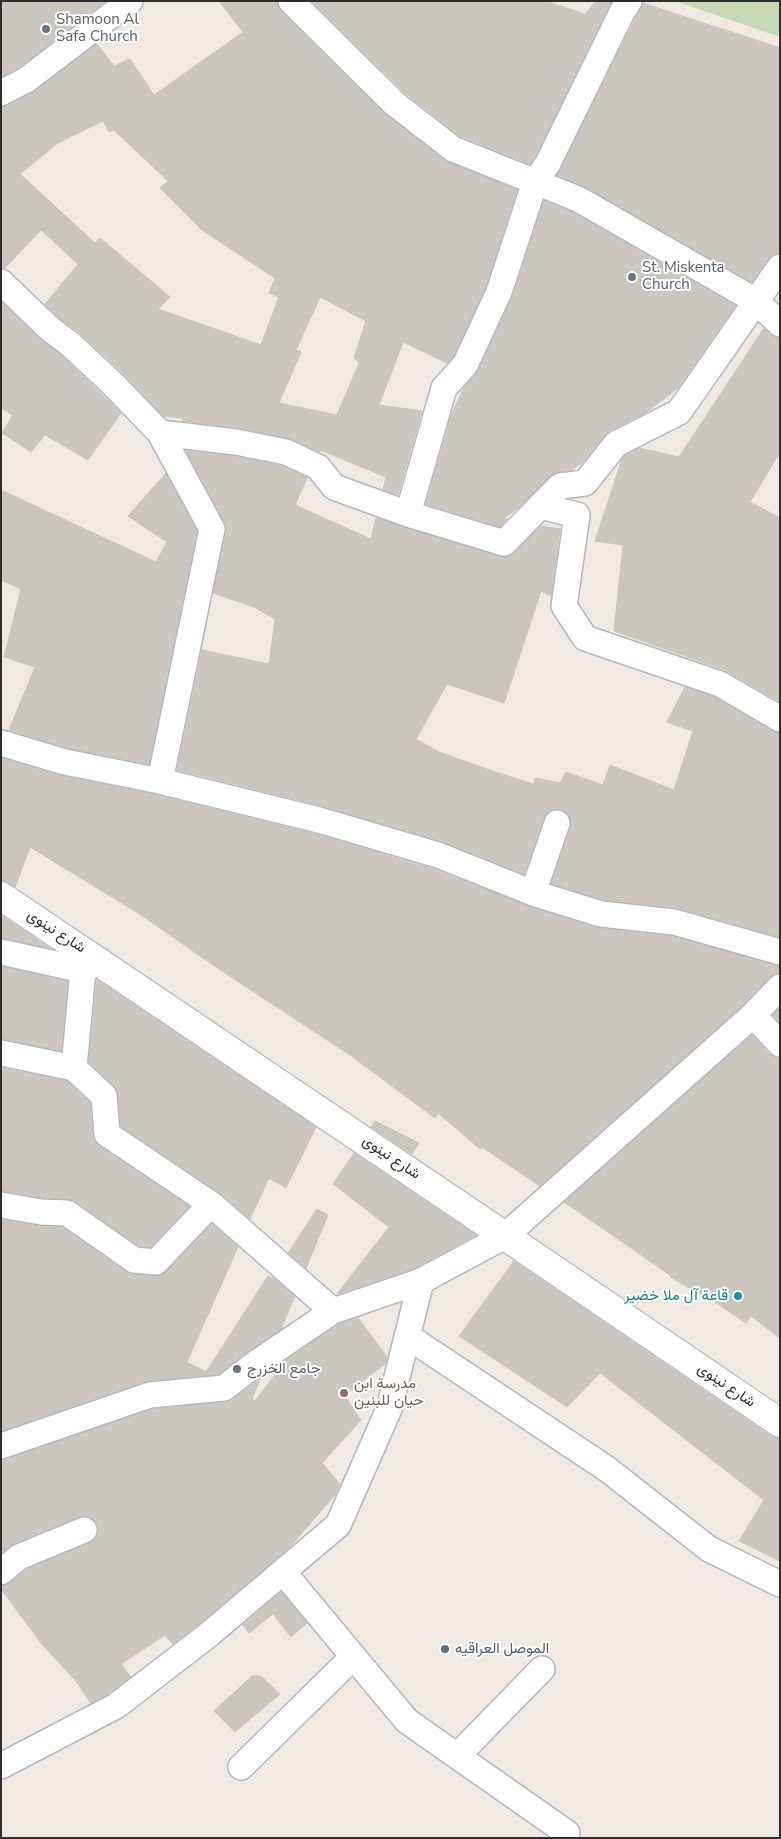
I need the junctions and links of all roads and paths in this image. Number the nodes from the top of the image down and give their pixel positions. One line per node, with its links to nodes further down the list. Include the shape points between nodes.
1 (130, 1): 4 (street, via 26,80)
2 (291, 1): 5 (street, via 394,103 453,149)
3 (630, 1): 5 (street)
4 (1, 93)
5 (536, 182): 8 (street, via 578,200); 12 (street, via 499,292 465,365 444,388)
6 (780, 267): 8 (street)
7 (1, 282): 10 (street, via 114,385)
8 (756, 301): 9 (street); 11 (street, via 679,412 616,444 585,483 560,486)
9 (780, 324)
10 (160, 433): 12 (street, via 286,452 318,467 334,487); 15 (street, via 212,529)
11 (540, 506): 12 (street, via 504,543); 13 (street, via 577,516 564,606 585,638 720,684)
12 (408, 514)
13 (780, 719)
14 (1, 743): 15 (street, via 65,762)
15 (160, 781): 17 (street, via 319,820 438,855)
16 (557, 823): 17 (street)
17 (533, 893): 20 (street, via 601,914 674,922)
18 (1, 896): 21 (main road, شارع نينوى)
19 (1, 952): 21 (street)
20 (780, 952)
21 (91, 965): 26 (street); 29 (main road, شارع نينوى)
22 (780, 987): 23 (street)
23 (753, 1015): 24 (street); 29 (street)
24 (780, 1044)
25 (1, 1053): 26 (street)
26 (74, 1068): 27 (street, via 104,1096 107,1134)
27 (211, 1204): 28 (street, via 156,1262 134,1260 67,1213); 31 (street)
28 (1, 1205)
29 (506, 1236): 30 (street); 33 (main road, شارع نينوى)
30 (421, 1281): 31 (street); 32 (street)
31 (333, 1312): 34 (street, via 224,1388 150,1396)
32 (407, 1336): 37 (street, via 389,1409 338,1525); 38 (street, via 607,1469 709,1549)
33 (780, 1423)
34 (1, 1446)
35 (84, 1530): 36 (street, via 19,1557)
36 (1, 1572)
37 (283, 1572): 39 (street); 42 (street, via 116,1706)
38 (780, 1584)
39 (353, 1658): 41 (street, via 407,1721); 43 (street)
40 (542, 1669): 41 (street)
41 (457, 1756): 44 (street)
42 (1, 1766)
43 (241, 1767)
44 (567, 1833)

